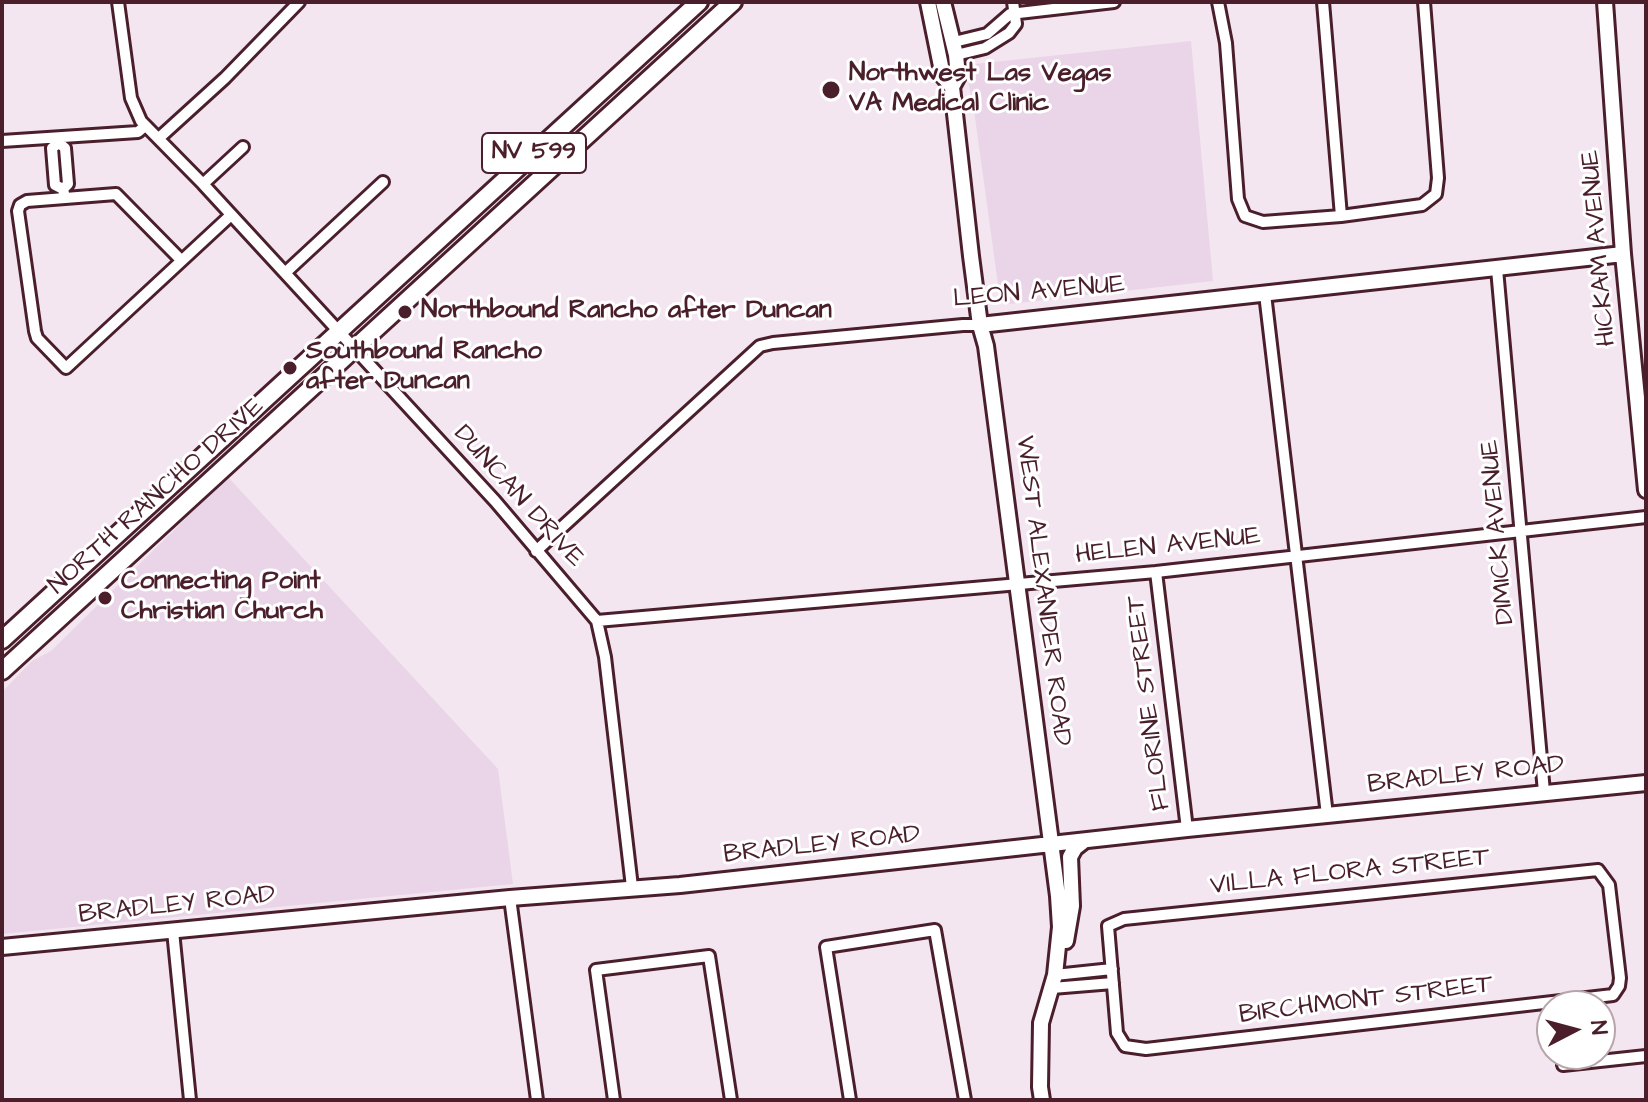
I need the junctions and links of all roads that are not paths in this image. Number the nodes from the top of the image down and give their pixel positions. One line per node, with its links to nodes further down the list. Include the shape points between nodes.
1 (118, 2): 16 (street, DUNCAN DRIVE, via 131,98)
2 (299, 2): 17 (street)
3 (699, 2): 32 (main road, NORTH RANCHO DRIVE / NV 599)
4 (733, 2): 33 (main road, NORTH RANCHO DRIVE / NV 599)
5 (928, 2): 15 (street, WEST ALEXANDER ROAD, via 943,76)
6 (943, 2): 14 (street, WEST ALEXANDER ROAD)
7 (1013, 2): 13 (street)
8 (1114, 2): 13 (street)
9 (1218, 2): 25 (street, via 1238,199 1245,216 1263,222)
10 (1323, 2): 25 (street)
11 (1424, 2): 25 (street, via 1436,194 1422,205)
12 (1605, 2): 26 (street, HICKAM AVENUE)
13 (1013, 14): 14 (street, via 1016,24 1000,41 985,48)
14 (955, 48): 15 (street, WEST ALEXANDER ROAD, via 958,76)
15 (952, 87): 31 (street, WEST ALEXANDER ROAD)
16 (145, 126): 17 (street, DUNCAN DRIVE); 18 (street, via 138,132)
17 (159, 138): 22 (street, DUNCAN DRIVE)
18 (59, 140): 19 (street); 23 (street, via 52,148 55,185)
19 (2, 141)
20 (243, 147): 22 (street)
21 (383, 182): 29 (street)
22 (203, 184): 24 (street, DUNCAN DRIVE)
23 (64, 194): 27 (street, via 116,194); 27 (street, via 27,201 18,211 37,338 66,368)
24 (231, 215): 27 (street); 29 (street, DUNCAN DRIVE)
25 (1341, 216)
26 (1623, 254): 28 (street, LEON AVENUE); 35 (street, HICKAM AVENUE)
27 (181, 260)
28 (1497, 269): 30 (street, LEON AVENUE); 39 (street, DIMICK AVENUE)
29 (285, 273): 32 (street, DUNCAN DRIVE)
30 (1265, 294): 31 (street, LEON AVENUE); 42 (street)
31 (980, 325): 41 (street, LEON AVENUE, via 760,346); 44 (street, WEST ALEXANDER ROAD)
32 (338, 333): 33 (street, DUNCAN DRIVE); 34 (main road, NORTH RANCHO DRIVE / NV 599)
33 (353, 350): 38 (main road, NORTH RANCHO DRIVE / NV 599); 41 (street, DUNCAN DRIVE)
34 (188, 469): 37 (main road, NORTH RANCHO DRIVE / NV 599); 38 (main road, via 179,493 163,510)
35 (1646, 490)
36 (1646, 517): 39 (street, HELEN AVENUE)
37 (130, 522): 40 (main road); 46 (main road, NORTH RANCHO DRIVE / NV 599)
38 (164, 524): 40 (main road, NORTH RANCHO DRIVE / NV 599)
39 (1521, 530): 42 (street, HELEN AVENUE); 49 (street, DIMICK AVENUE)
40 (139, 546): 47 (main road, NORTH RANCHO DRIVE / NV 599)
41 (536, 551): 45 (street, DUNCAN DRIVE)
42 (1296, 556): 43 (street, HELEN AVENUE); 50 (street)
43 (1156, 572): 44 (street, HELEN AVENUE); 51 (street, FLORINE STREET)
44 (1018, 583): 45 (street, HELEN AVENUE); 53 (street, WEST ALEXANDER ROAD)
45 (597, 621): 54 (street, DUNCAN DRIVE)
46 (2, 640)
47 (2, 671)
48 (1646, 783): 49 (street, BRADLEY ROAD)
49 (1544, 792): 50 (street, BRADLEY ROAD)
50 (1327, 815): 51 (street, BRADLEY ROAD)
51 (1187, 829): 52 (street, BRADLEY ROAD)
52 (1084, 841): 53 (street, BRADLEY ROAD); 59 (street, via 1070,857 1072,906)
53 (1051, 845): 54 (street, BRADLEY ROAD); 59 (street, WEST ALEXANDER ROAD, via 1059,912)
54 (632, 887): 55 (street, BRADLEY ROAD)
55 (510, 898): 56 (street, BRADLEY ROAD); 66 (street)
56 (173, 931): 57 (street, BRADLEY ROAD); 65 (street)
57 (2, 947)
58 (1112, 969): 59 (street); 60 (street); 61 (street, VILLA FLORA STREET, via 1108,926 1124,919 1598,870 1609,885 1620,978)
59 (1054, 974): 60 (street); 71 (street, WEST ALEXANDER ROAD, via 1041,1023)
60 (1113, 983): 62 (street, BIRCHMONT STREET, via 1117,1033 1125,1046 1146,1049)
61 (1616, 990)
62 (1536, 1004)
63 (1646, 1056): 64 (street)
64 (1616, 1059)
65 (190, 1100)
66 (537, 1100)
67 (614, 1100): 68 (street, via 596,970 709,956)
68 (731, 1100)
69 (850, 1100): 70 (street, via 826,947 935,930)
70 (965, 1100)
71 (1042, 1100)

